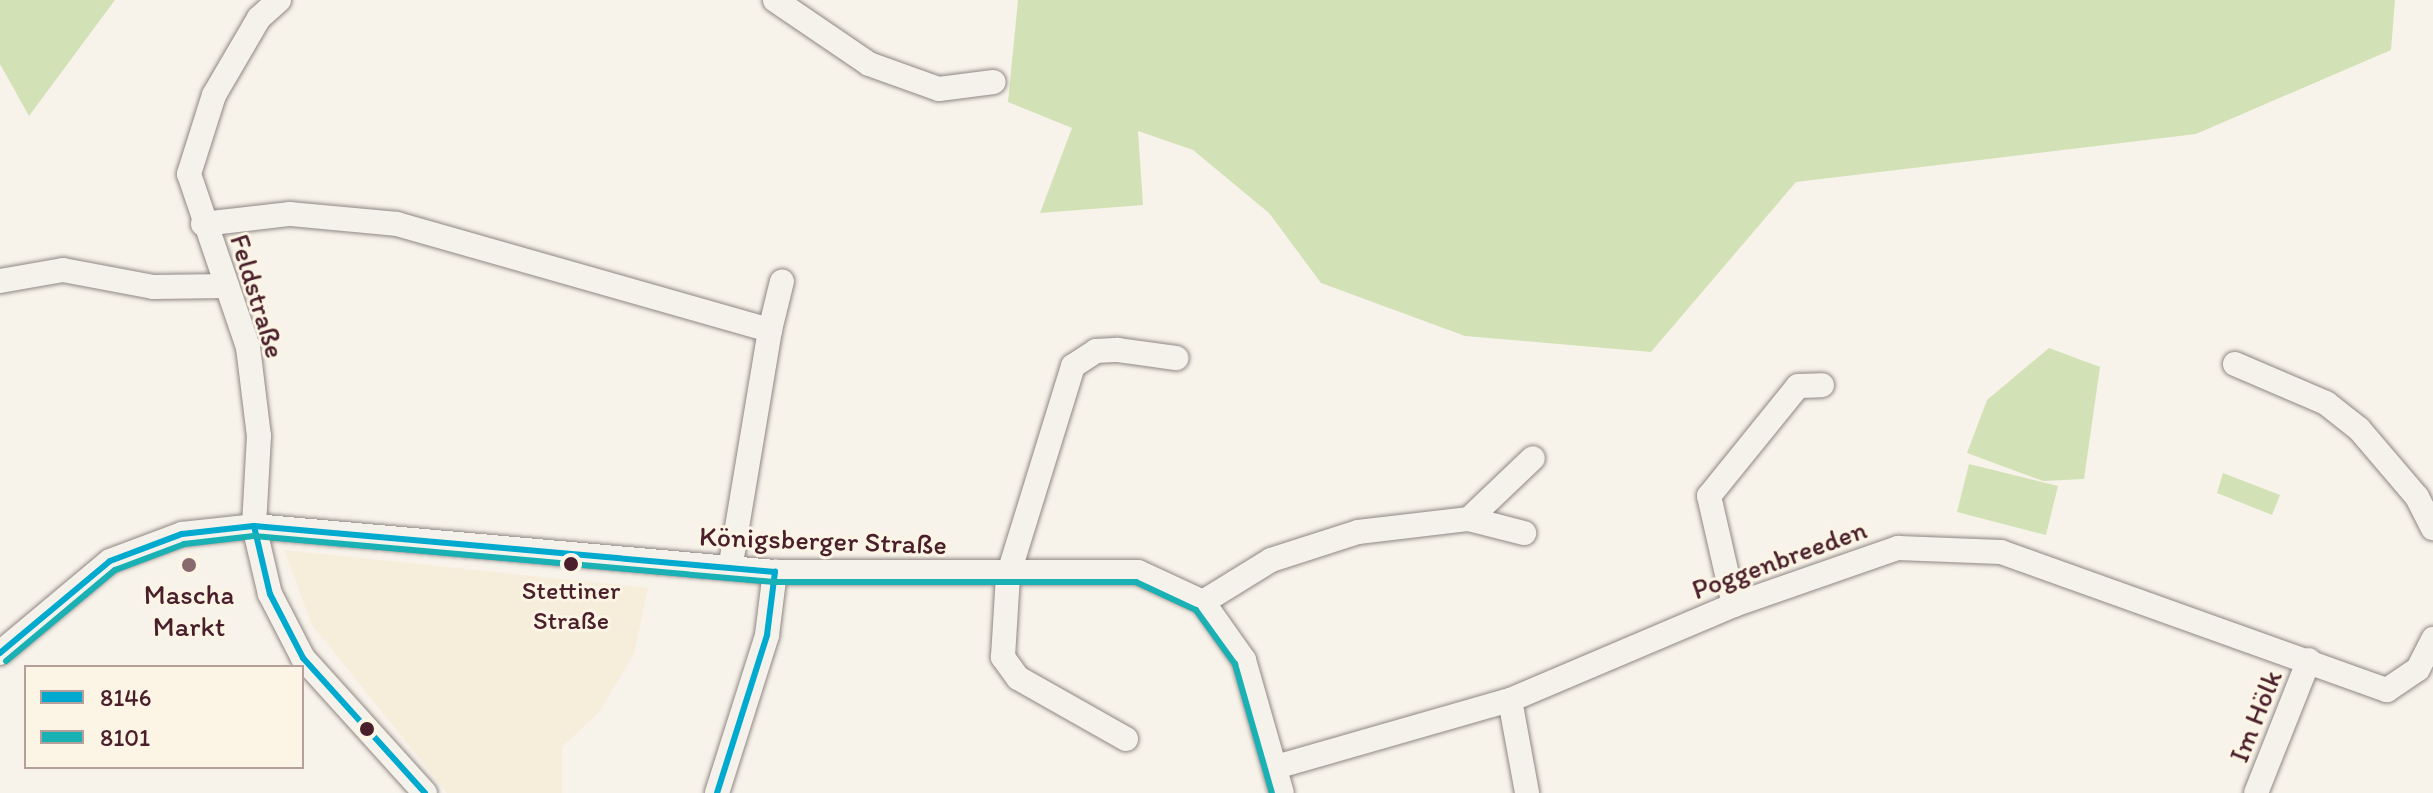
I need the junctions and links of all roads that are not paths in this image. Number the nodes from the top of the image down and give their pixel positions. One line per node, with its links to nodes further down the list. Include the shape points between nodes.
1 (279, 0): 4 (street, Feldstraße, via 259,18 214,95 189,174)
2 (775, 0): 3 (street, via 869,64 939,89)
3 (994, 82)
4 (203, 224): 7 (street, Feldstraße); 8 (street, via 290,214 397,224)
5 (0, 281): 7 (street, via 63,270 153,287)
6 (782, 281): 8 (street)
7 (227, 286): 14 (street, Feldstraße, via 248,347 259,436)
8 (770, 330): 17 (street, via 743,460)
9 (1176, 358): 19 (street, via 1107,350 1073,366)
10 (2235, 364): 15 (street, via 2326,403 2359,429 2417,497)
11 (1822, 385): 21 (street, via 1798,386 1709,496)
12 (1533, 458): 13 (street)
13 (1469, 519): 16 (street); 20 (street, via 1358,532 1271,560)
14 (254, 526): 17 (street, Königsberger Straße); 23 (street, via 182,534 110,561); 28 (street, Feldstraße, via 270,594 303,658)
15 (2433, 528)
16 (1524, 533)
17 (730, 568): 18 (street, Königsberger Straße)
18 (775, 572): 19 (street, Königsberger Straße); 29 (street, via 763,650)
19 (1008, 576): 20 (street, Königsberger Straße, via 1138,572); 26 (street, via 1003,657 1018,678)
20 (1203, 602): 27 (street, Königsberger Straße, via 1244,660)
21 (1734, 605): 24 (street, Poggenbreeden, via 1898,548 2001,552); 25 (street, Poggenbreeden)
22 (2433, 639): 24 (street, Poggenbreeden, via 2418,669 2387,690)
23 (0, 653)
24 (2309, 660): 32 (street, Im Hölk)
25 (1510, 700): 27 (street, Poggenbreeden); 31 (street)
26 (1126, 739)
27 (1276, 767): 30 (street, Königsberger Straße)
28 (425, 793)
29 (717, 793)
30 (1282, 793)
31 (1527, 793)
32 (2256, 793)

